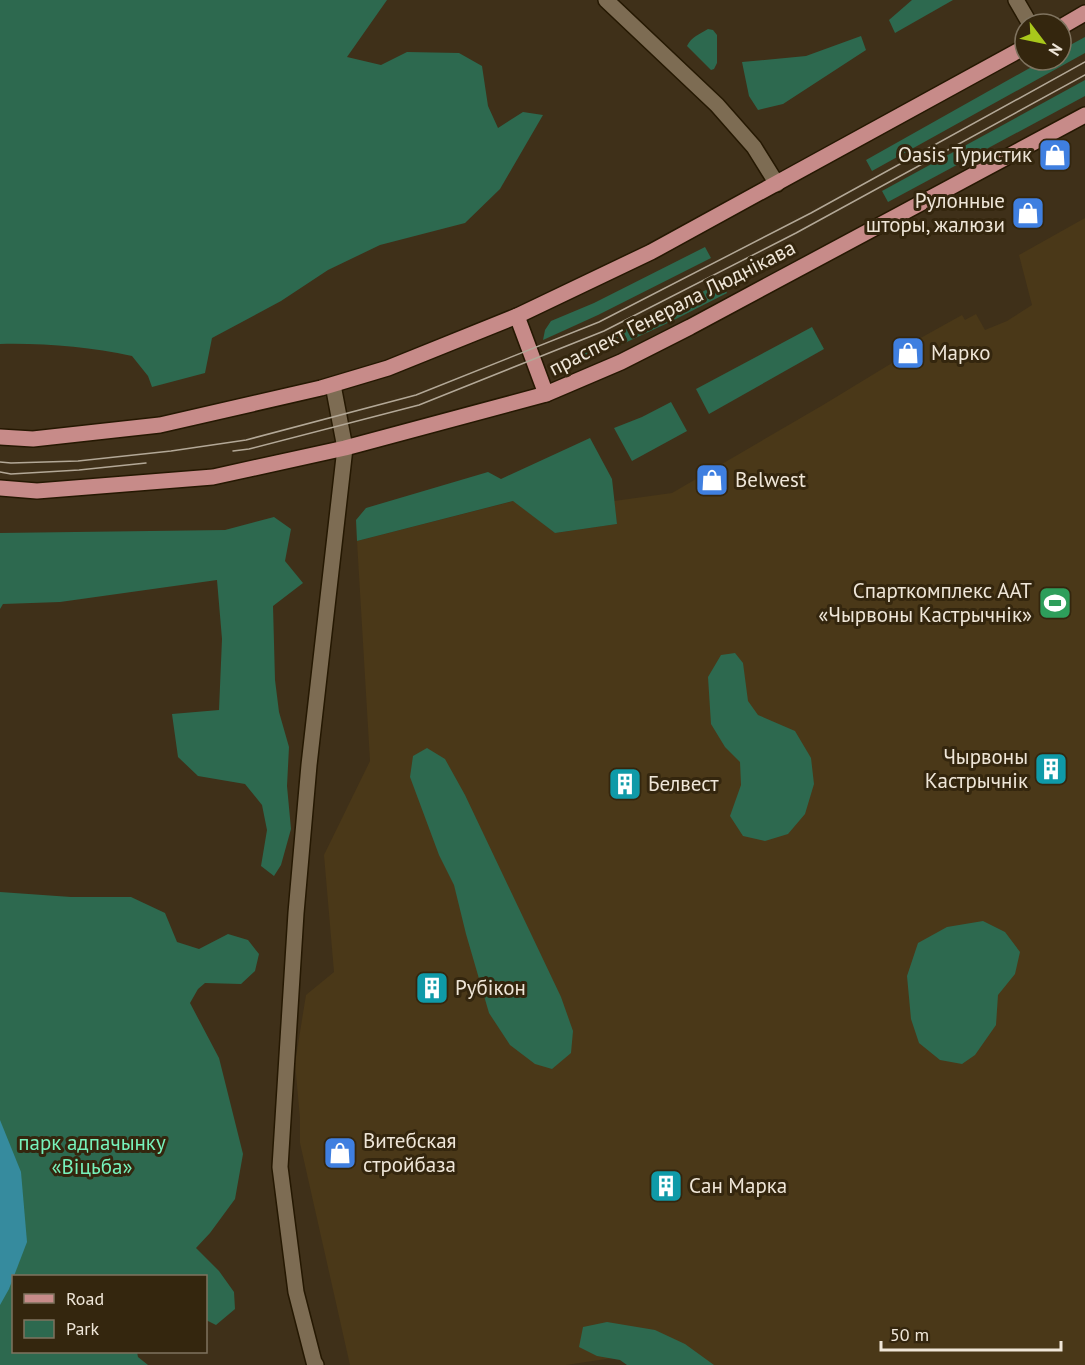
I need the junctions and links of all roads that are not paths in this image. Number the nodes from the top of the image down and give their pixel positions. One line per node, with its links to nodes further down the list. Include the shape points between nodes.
1 (606, 0): 4 (street, via 717,105 754,147)
2 (1013, 54): 4 (main road)
3 (1085, 115): 7 (main road, праспект Генерала Люднікава, via 690,327)
4 (777, 184): 5 (main road, via 651,252)
5 (517, 316): 6 (main road, via 388,368); 7 (main road)
6 (333, 385): 8 (main road, via 160,425 33,439); 9 (street)
7 (546, 394): 9 (main road, праспект Генерала Люднікава)
8 (0, 437)
9 (345, 448): 10 (main road, праспект Генерала Люднікава, via 213,477 37,491); 11 (street, via 309,765 280,1167 296,1292)
10 (0, 488)
11 (313, 1364)

